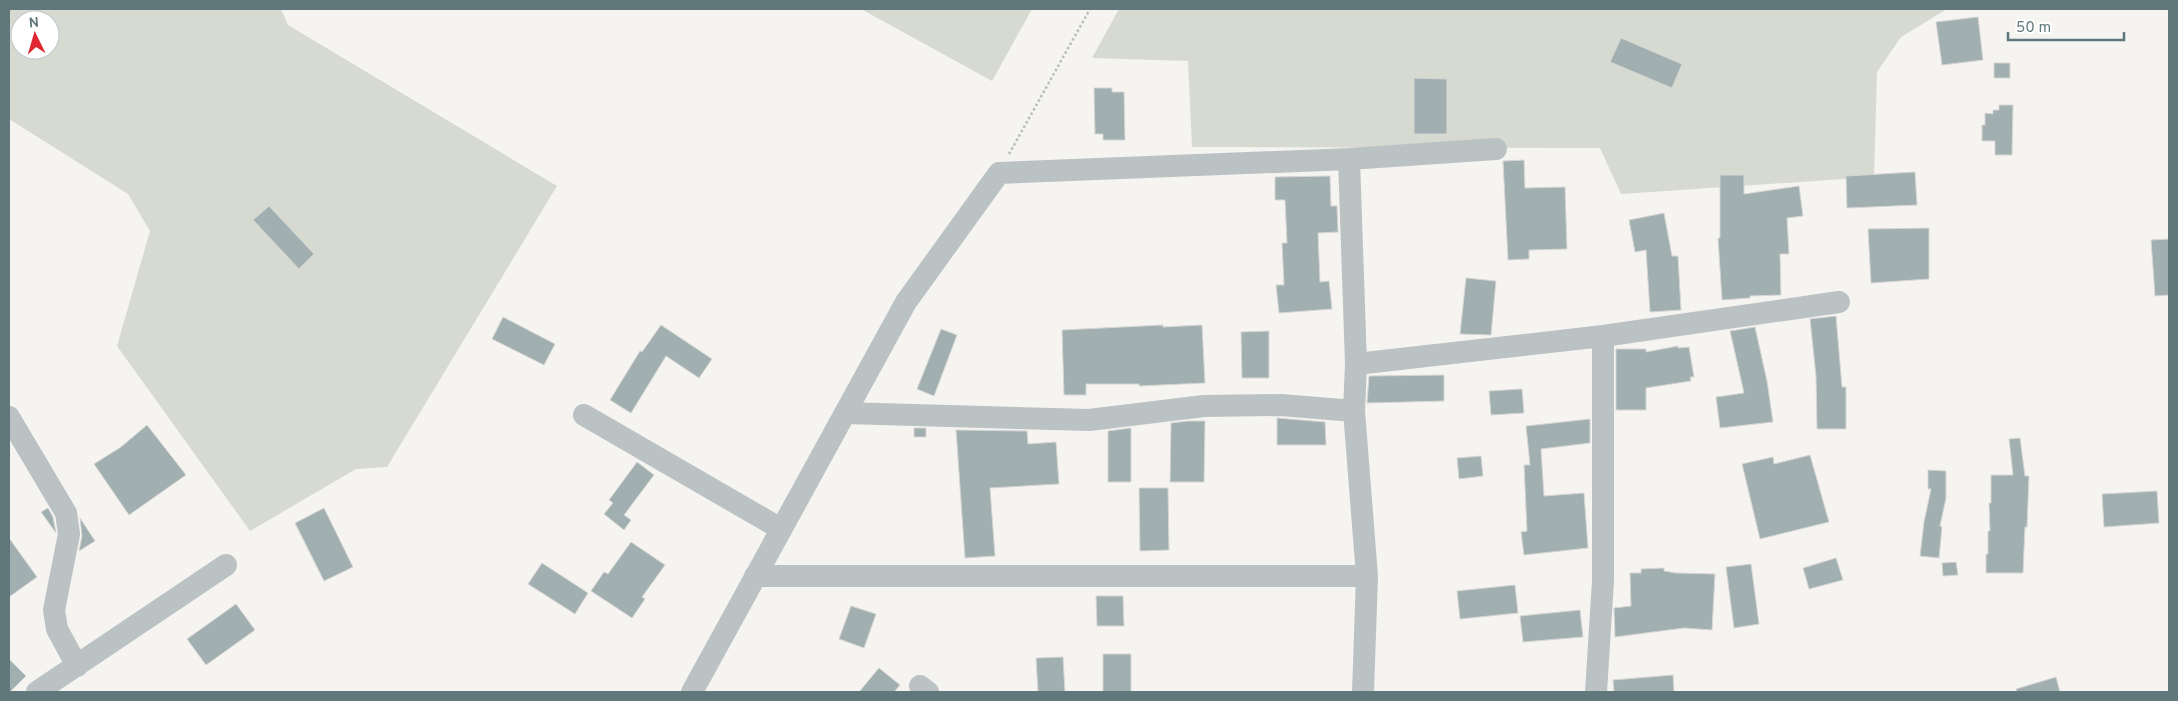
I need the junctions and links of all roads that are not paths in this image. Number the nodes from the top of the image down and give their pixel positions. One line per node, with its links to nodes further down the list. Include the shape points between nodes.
1 (1496, 149): 2 (street)
2 (1349, 159): 5 (street); 7 (street, via 998,173 906,302)
3 (1839, 302): 4 (street)
4 (1604, 336): 5 (street); 18 (street, via 1603,580)
5 (1356, 364): 6 (street)
6 (1354, 411): 7 (street, via 1281,406 1204,406 1090,420); 13 (street)
7 (845, 412): 10 (street)
8 (584, 415): 10 (street)
9 (9, 417): 14 (street, via 66,513 69,534 54,610 57,629)
10 (781, 529): 12 (street)
11 (226, 566): 14 (street)
12 (755, 576): 13 (street); 16 (street)
13 (1367, 576): 17 (street)
14 (77, 666): 15 (street)
15 (37, 692)
16 (692, 692)
17 (1363, 692)
18 (1596, 692)

